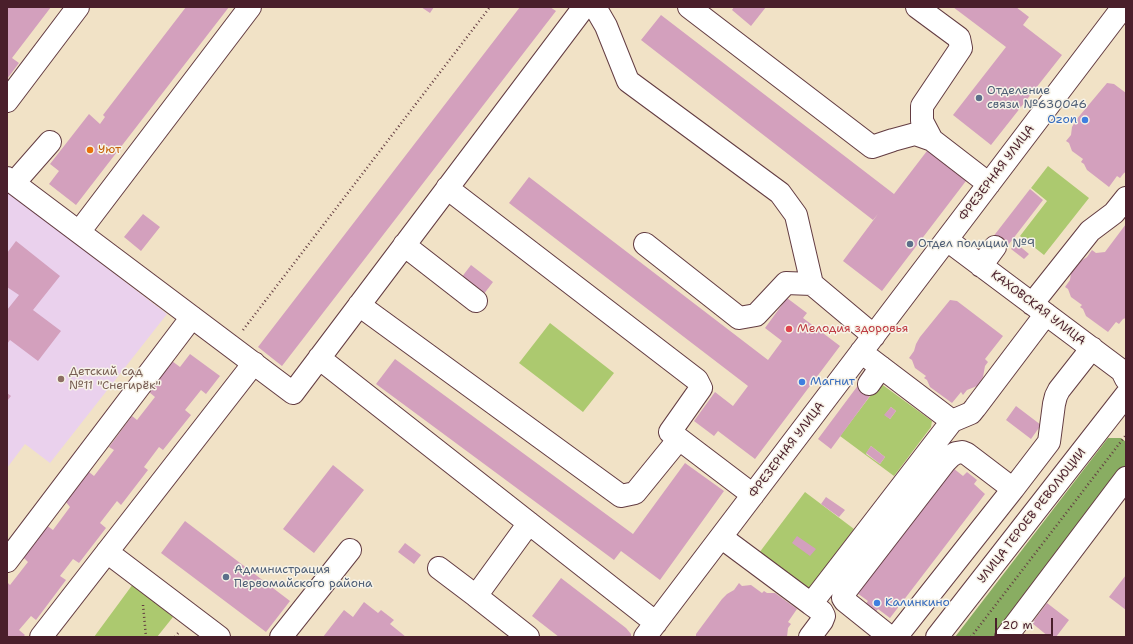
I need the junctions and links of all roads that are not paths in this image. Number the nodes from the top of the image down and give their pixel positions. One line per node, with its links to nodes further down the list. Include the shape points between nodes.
1 (78, 7): 8 (street)
2 (250, 7): 15 (street)
3 (584, 7): 13 (street)
4 (595, 7): 21 (street, via 606,26 628,81 780,193 796,215)
5 (689, 7): 9 (street, via 872,147 915,134)
6 (917, 7): 9 (street, via 959,38 961,48 922,106 922,121)
7 (1116, 15): 12 (street, ФРЕЗЕРНАЯ УЛИЦА)
8 (7, 100)
9 (932, 140): 12 (street)
10 (50, 142): 11 (street)
11 (10, 180): 15 (street)
12 (989, 184): 16 (street, ФРЕЗЕРНАЯ УЛИЦА)
13 (447, 188): 18 (street); 33 (street, via 697,380 701,388 670,432)
14 (1126, 198): 24 (street, via 1114,213 1090,231)
15 (79, 232): 25 (street)
16 (947, 240): 20 (street, КАХОВСКАЯ УЛИЦА); 26 (street, ФРЕЗЕРНАЯ УЛИЦА)
17 (645, 244): 21 (street, via 739,318 756,315 786,283)
18 (404, 245): 22 (street); 23 (street)
19 (995, 247): 20 (street)
20 (981, 266): 24 (street, КАХОВСКАЯ УЛИЦА)
21 (812, 284): 26 (street)
22 (476, 301)
23 (359, 305): 28 (street); 33 (street, via 621,496 635,493)
24 (1039, 309): 27 (street, КАХОВСКАЯ УЛИЦА); 32 (street, via 976,408 971,413)
25 (192, 317): 29 (street); 43 (street)
26 (867, 344): 32 (street, via 875,376); 38 (street, ФРЕЗЕРНАЯ УЛИЦА)
27 (1092, 348): 30 (street, КАХОВСКАЯ УЛИЦА, via 1122,371); 34 (street, via 1056,396)
28 (319, 358): 29 (street, via 293,393); 39 (street)
29 (254, 363): 42 (street)
30 (1126, 379)
31 (1126, 395): 35 (street, УЛИЦА ГЕРОЕВ РЕВОЛЮЦИИ)
32 (952, 421): 48 (street)
33 (678, 438): 38 (street)
34 (1049, 442): 35 (street); 37 (street)
35 (1074, 462): 46 (street, УЛИЦА ГЕРОЕВ РЕВОЛЮЦИИ)
36 (1126, 478): 58 (street)
37 (1013, 489): 45 (street); 55 (street, via 962,452 950,456 945,462 844,594 845,601)
38 (753, 495): 40 (street, ФРЕЗЕРНАЯ УЛИЦА)
39 (529, 523): 47 (street); 49 (street)
40 (721, 537): 48 (street); 49 (street, ФРЕЗЕРНАЯ УЛИЦА)
41 (350, 550): 52 (street)
42 (107, 552): 50 (street); 51 (street)
43 (7, 562)
44 (439, 568): 47 (street)
45 (945, 576): 46 (street); 56 (street)
46 (970, 595): 57 (street, УЛИЦА ГЕРОЕВ РЕВОЛЮЦИИ)
47 (476, 596): 53 (street)
48 (812, 604): 54 (street, via 824,616)
49 (651, 630)
50 (41, 637)
51 (220, 637)
52 (281, 637)
53 (528, 637)
54 (810, 637)
55 (890, 637)
56 (896, 637)
57 (937, 637)
58 (1006, 637)

